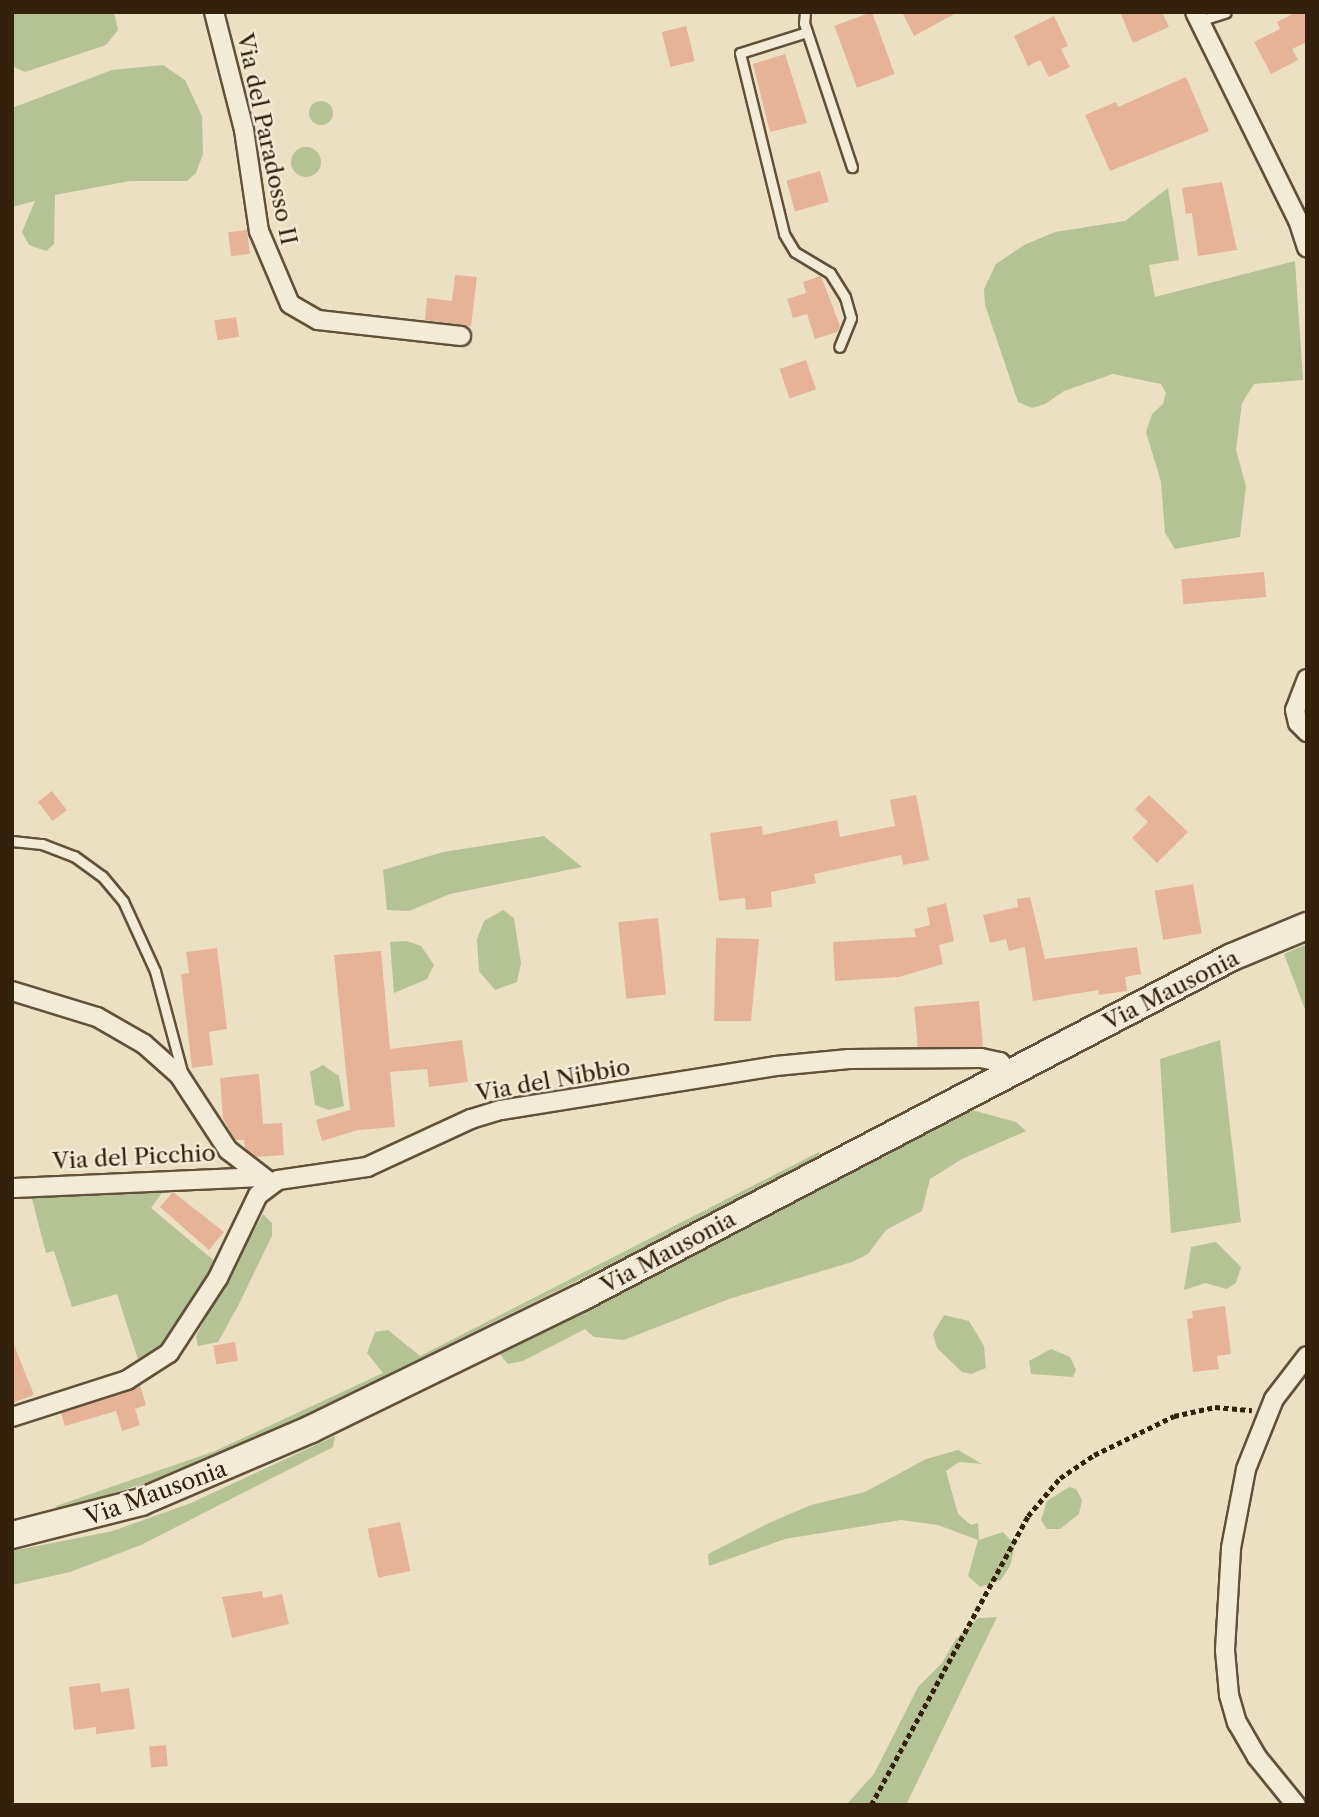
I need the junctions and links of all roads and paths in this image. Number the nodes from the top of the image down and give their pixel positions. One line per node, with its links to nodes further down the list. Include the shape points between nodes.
1 (214, 12): 8 (street, Via del Paradosso II, via 244,130 259,231 290,304 318,320)
2 (804, 12): 5 (lane)
3 (1226, 12): 4 (lane)
4 (1197, 17): 7 (street, via 1298,220)
5 (807, 32): 6 (lane); 9 (lane, via 740,53 784,234 795,252 830,273 845,297 851,317)
6 (852, 167)
7 (1307, 248)
8 (461, 336)
9 (839, 347)
10 (1307, 679): 11 (street, via 1295,710 1298,723)
11 (1307, 732)
12 (12, 841): 16 (lane, via 42,844 74,856 102,876 123,901 155,971)
13 (1307, 926): 15 (main road, Via Mausonia, via 1232,957)
14 (12, 991): 16 (street, via 114,1026 156,1053)
15 (1009, 1073): 17 (street, Via del Nibbio, via 1000,1062 981,1058 849,1059 776,1066 501,1110 367,1167); 22 (main road, Via Mausonia, via 580,1298 236,1465 141,1502)
16 (186, 1084): 17 (street, via 220,1141)
17 (265, 1180): 18 (street, Via del Picchio); 21 (street, via 218,1278 170,1353 127,1380)
18 (12, 1188)
19 (1307, 1356): 20 (street)
20 (1266, 1413): 23 (path, via 1215,1406 1174,1416 1094,1455 1060,1478 1028,1516); 24 (street, via 1234,1521 1226,1678 1243,1736)
21 (12, 1417)
22 (12, 1535)
23 (871, 1805)
24 (1296, 1805)

